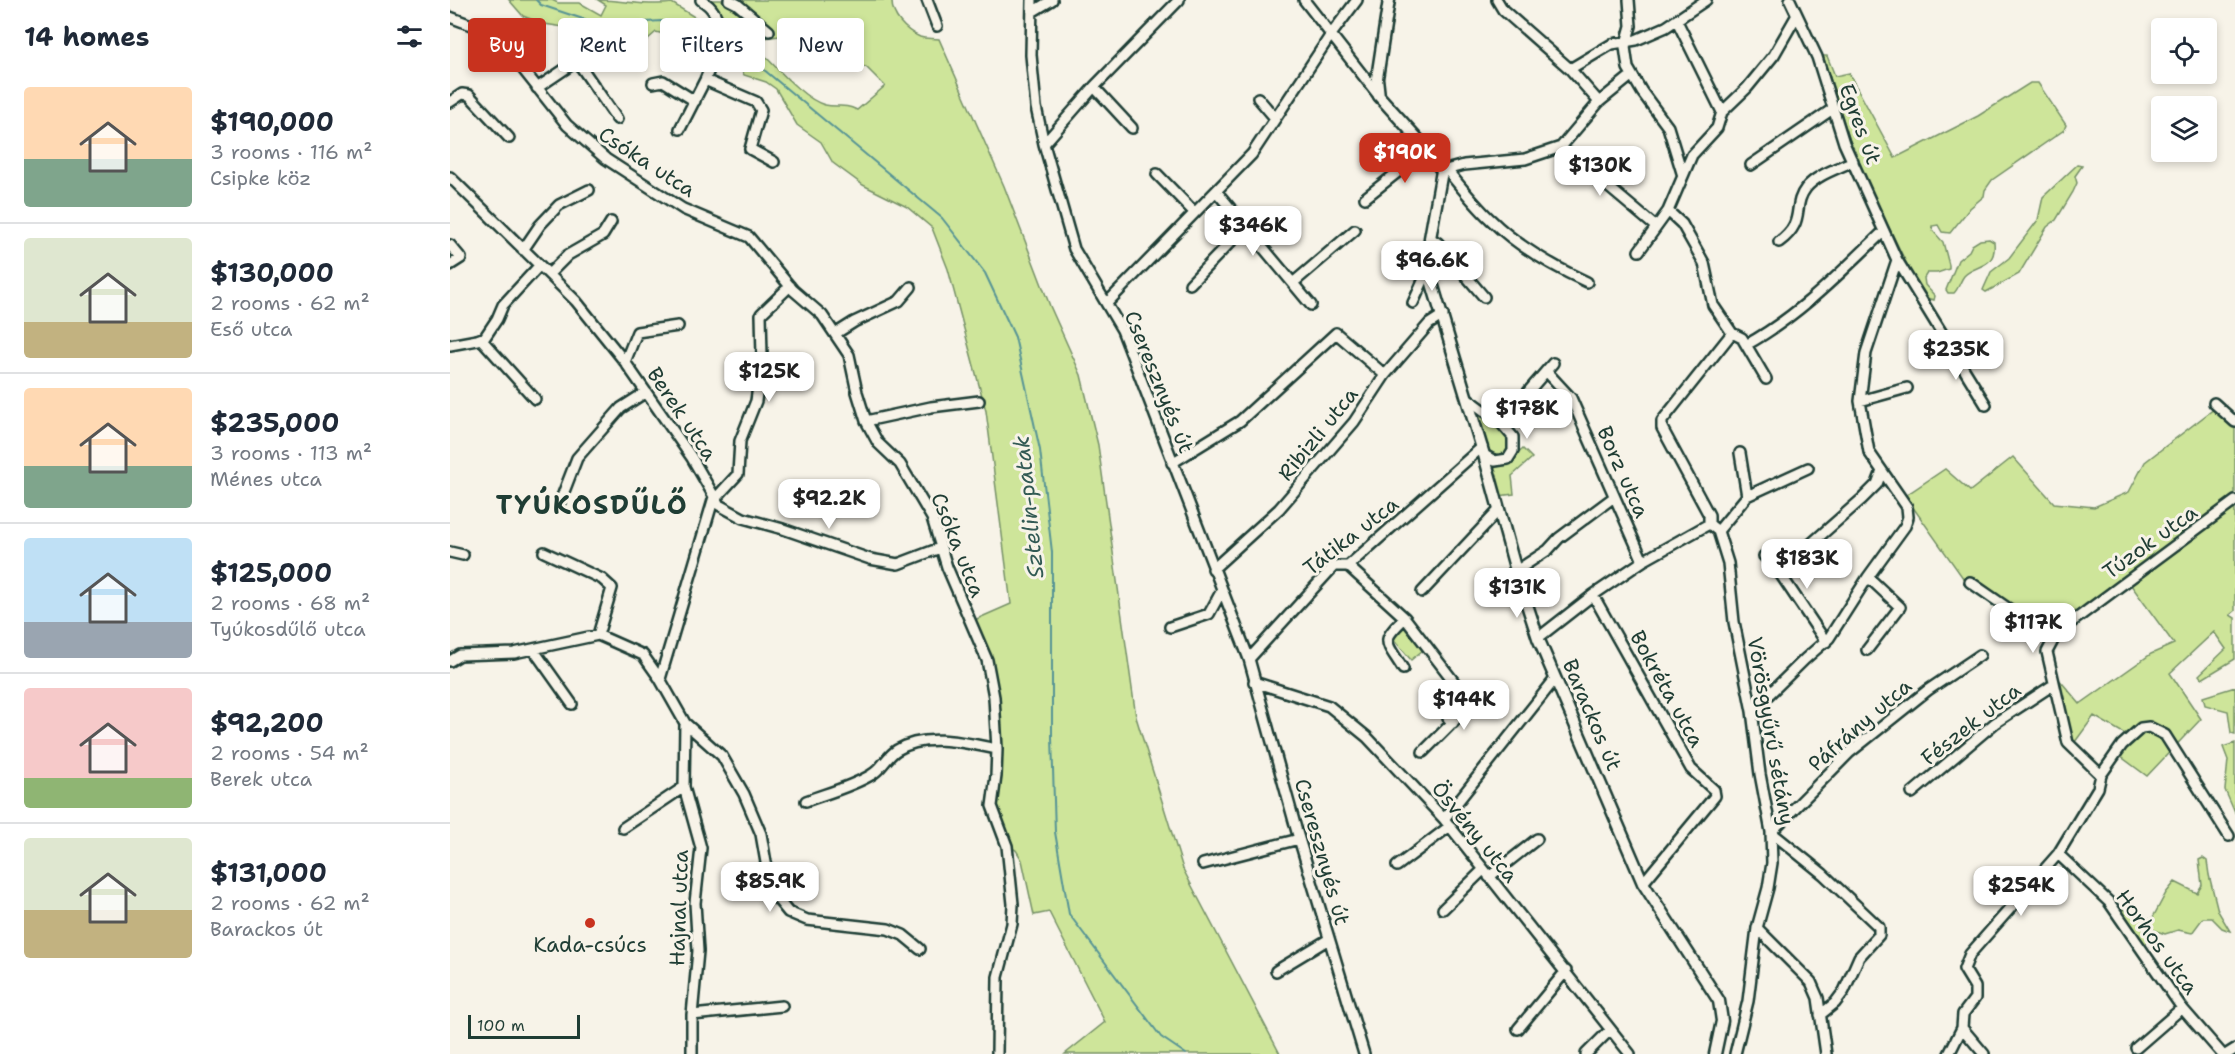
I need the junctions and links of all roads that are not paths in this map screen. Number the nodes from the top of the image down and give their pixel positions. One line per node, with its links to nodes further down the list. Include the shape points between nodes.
1 (702, 0): 24 (street, via 716,15 719,32 718,47)
2 (729, 0): 19 (street)
3 (927, 0): 18 (street)
4 (1032, 0): 14 (street, Cseresznyés út)
5 (1052, 0): 14 (street)
6 (1179, 0): 26 (street)
7 (1304, 0): 20 (street)
8 (1357, 0): 20 (street)
9 (1389, 0): 28 (street, via 1377,78)
10 (1497, 0): 22 (street, via 1503,10)
11 (1629, 0): 21 (street, via 1631,26)
12 (1706, 0): 17 (street)
13 (1790, 0): 15 (street, Egres út)
14 (1032, 12): 40 (street, Cseresznyés út, via 1031,55)
15 (1797, 15): 33 (street, Egres út, via 1817,57); 34 (street, via 1774,56)
16 (450, 17): 27 (street, Csóka utca, via 495,34)
17 (1677, 21): 21 (street); 34 (street)
18 (937, 26)
19 (769, 31)
20 (1330, 36): 28 (street); 35 (street)
21 (1626, 41): 22 (street, via 1612,44); 23 (street)
22 (1570, 69): 32 (street)
23 (1631, 76): 32 (street); 48 (street, via 1668,127)
24 (705, 80): 30 (street); 44 (street, via 756,102 761,110 750,149)
25 (653, 83): 30 (street, via 663,81)
26 (1094, 87): 37 (street); 40 (street)
27 (537, 88): 36 (street, Csóka utca, via 577,61); 73 (street, Csóka utca, via 567,125 606,159 683,209 748,237)
28 (1379, 96): 42 (street)
29 (1258, 98): 35 (street)
30 (694, 101): 38 (street)
31 (450, 102): 39 (street, via 462,94 469,95)
32 (1599, 102): 41 (street)
33 (1834, 108): 43 (street, Egres út); 45 (street)
34 (1722, 112): 48 (street, via 1717,128 1692,155)
35 (1275, 118): 51 (street, via 1252,154)
36 (617, 119)
37 (1132, 128)
38 (680, 129)
39 (509, 138)
40 (1044, 144): 76 (street, Cseresznyés út, via 1074,249)
41 (1561, 147): 46 (street, via 1525,159); 57 (street)
42 (1427, 149): 46 (street); 52 (street)
43 (1853, 161): 59 (street, Egres út); 61 (street, via 1807,186 1795,227)
44 (774, 162)
45 (1751, 165)
46 (1444, 171): 60 (street, Barackos út); 70 (street, via 1524,247)
47 (1157, 174): 54 (street)
48 (1684, 177): 53 (street)
49 (450, 179): 63 (street, Berek utca)
50 (589, 190): 63 (street, via 559,205)
51 (1216, 191): 54 (street); 56 (street)
52 (1365, 198)
53 (1668, 211): 57 (street); 81 (street, via 1692,240 1707,273 1713,306)
54 (1194, 212): 76 (street)
55 (611, 222): 69 (street, via 603,235 568,255)
56 (1245, 227): 71 (street); 72 (street)
57 (1656, 227): 64 (street)
58 (1355, 230): 71 (street)
59 (1884, 231): 65 (street, Egres út); 85 (street, via 1786,321)
60 (1430, 238): 68 (street, Barackos út); 75 (street)
61 (1779, 242)
62 (450, 245): 66 (street, via 461,258)
63 (523, 250): 67 (street, Berek utca)
64 (1639, 251)
65 (1898, 260): 96 (street, via 1866,353); 98 (street, Egres út)
66 (450, 265)
67 (539, 266): 69 (street, Berek utca); 83 (street, via 503,305)
68 (1428, 270): 77 (street, Barackos út); 79 (street, Barackos út)
69 (549, 274): 86 (street, Berek utca)
70 (1587, 282)
71 (1293, 283): 78 (street)
72 (1190, 284)
73 (790, 286): 82 (street, Csóka utca, via 822,315); 109 (street, via 761,314 762,357 756,401 740,441 738,474)
74 (911, 287): 82 (street, via 899,301)
75 (1484, 297)
76 (1107, 303): 104 (street, Cseresznyés út, via 1122,330)
77 (1413, 303)
78 (1311, 305)
79 (1443, 315): 89 (street, Ribizli utca, via 1429,324); 93 (street, Barackos út)
80 (678, 326): 86 (street, via 637,332)
81 (1732, 333): 85 (street); 113 (street, via 1662,421 1662,428 1709,516)
82 (835, 334): 99 (street, Csóka utca, via 849,355)
83 (481, 339): 84 (street); 94 (street)
84 (450, 345)
85 (1746, 345): 90 (street)
86 (626, 362): 92 (street, Berek utca)
87 (1553, 363): 88 (street)
88 (1546, 371): 101 (street); 108 (street, Borz utca, via 1571,398)
89 (1384, 375): 104 (street, via 1336,333 1240,421); 122 (street, Ribizli utca, via 1354,422 1314,471 1280,509)
90 (1766, 379)
91 (1907, 388): 96 (street)
92 (646, 392): 109 (street, Berek utca, via 692,458); 111 (street, via 621,408 578,458)
93 (1467, 398): 101 (street); 102 (street, Barackos út)
94 (535, 399)
95 (979, 400): 99 (street)
96 (1860, 401): 106 (street, via 1869,452)
97 (2214, 403): 100 (street)
98 (1986, 405)
99 (867, 421): 115 (street, Csóka utca, via 878,443 900,464 920,497 932,518)
100 (2235, 422)
101 (1501, 423): 102 (street, via 1513,437 1512,455 1495,462)
102 (1483, 451): 112 (street, Barackos út); 121 (street, Tátika utca)
103 (1740, 453): 107 (street)
104 (1172, 463): 122 (street, Cseresznyés út)
105 (1808, 468): 107 (street)
106 (1882, 471): 124 (street, via 1869,492); 125 (street, via 1907,507 1908,516)
107 (1747, 496): 114 (street)
108 (1614, 497): 120 (street, Borz utca); 123 (street)
109 (714, 498): 115 (street, Berek utca, via 743,518 870,559 898,564); 142 (street)
110 (2235, 501): 132 (street, Túzok utca)
111 (558, 507)
112 (1499, 510): 123 (street, Barackos út); 128 (street)
113 (1709, 524): 114 (street); 120 (street)
114 (1718, 531): 147 (street, Vörösgyűrű sétány, via 1728,562 1734,622)
115 (940, 548): 149 (street, Csóka utca, via 987,660)
116 (450, 552): 118 (street)
117 (544, 552): 133 (street, via 602,579 612,588)
118 (463, 555)
119 (1764, 556): 124 (street)
120 (1643, 561): 129 (street)
121 (1348, 566): 130 (street); 139 (street, Tátika utca, via 1334,566 1321,578)
122 (1213, 569): 127 (street, Cseresznyés út)
123 (1516, 571): 134 (street, Barackos út)
124 (1779, 572): 135 (street)
125 (1868, 578): 135 (street); 137 (street, via 1900,607)
126 (1970, 582): 132 (street, via 2032,625)
127 (1221, 592): 131 (street, via 1209,614); 139 (street, Cseresznyés út)
128 (1422, 592)
129 (1593, 595): 134 (street); 165 (street, Bokréta utca, via 1686,762 1714,790 1715,796)
130 (1405, 618): 141 (street, via 1387,638); 150 (street, via 1471,706)
131 (1170, 627)
132 (2057, 633): 145 (street, via 2046,656 2054,676)
133 (598, 634): 136 (street); 142 (street, via 643,655)
134 (1538, 638): 143 (street, Barackos út)
135 (1826, 642): 147 (street)
136 (533, 648): 140 (street, via 460,655); 146 (street)
137 (1867, 650)
138 (1980, 655): 157 (street, Páfrány utca, via 1928,690 1849,753)
139 (1249, 659): 144 (street, Cseresznyés út)
140 (450, 661)
141 (1403, 669)
142 (660, 679): 148 (street)
143 (1555, 680): 155 (street); 165 (street, Barackos út)
144 (1254, 682): 155 (street, Ösvény utca, via 1329,706 1367,737); 159 (street, Cseresznyés út)
145 (2053, 685): 151 (street, via 2068,743); 153 (street, Fészek utca, via 1995,723)
146 (572, 704)
147 (1752, 711): 157 (street, Vörösgyűrű sétány)
148 (685, 723): 152 (street, Hajnal utca); 169 (street, via 722,756 744,794 761,834 771,891 783,907 807,920 888,929)
149 (997, 748): 154 (street, via 958,742 909,744 871,775); 182 (street, Csóka utca, via 992,806 1007,846 1013,904 1012,924 998,977)
150 (1423, 752)
151 (2101, 775): 158 (street, via 2122,745 2141,728 2149,727 2165,735 2172,744); 161 (street, via 2098,788)
152 (684, 787): 156 (street); 174 (street, Hajnal utca, via 701,848 695,903 698,951)
153 (1912, 793)
154 (806, 801)
155 (1447, 823): 163 (street); 164 (street, Ösvény utca)
156 (623, 828)
157 (1771, 832): 167 (street, Vörösgyűrű sétány, via 1772,863); 175 (street, via 1879,927 1880,935 1859,957 1844,991)
158 (2229, 836)
159 (1299, 839): 162 (street); 168 (street, Cseresznyés út)
160 (1537, 839): 164 (street)
161 (2058, 854): 173 (street, Horhos utca, via 2109,902); 176 (street, via 1970,954 1965,969 1975,987 1975,998 1963,1014)
162 (1203, 864)
163 (1397, 866)
164 (1486, 874): 166 (street); 171 (street, Ösvény utca)
165 (1643, 883): 186 (street, Barackos út, via 1719,1001 1722,1022)
166 (1443, 909)
167 (1757, 928): 175 (street, via 1811,982); 187 (street, Vörösgyűrű sétány, via 1748,1001)
168 (1329, 939): 170 (street); 183 (street, Cseresznyés út)
169 (920, 949)
170 (1276, 970)
171 (1566, 971): 177 (street); 178 (street, Ösvény utca)
172 (782, 1006): 174 (street)
173 (2182, 1008): 179 (street); 191 (street, Horhos utca)
174 (692, 1015): 181 (street, Hajnal utca)
175 (1820, 1015): 188 (street)
176 (1962, 1028): 189 (street); 190 (street)
177 (1518, 1029)
178 (1610, 1030): 184 (street); 185 (street, Ösvény utca)
179 (2136, 1047)
180 (2235, 1049): 192 (street)
181 (692, 1054)
182 (997, 1054)
183 (1364, 1054)
184 (1586, 1054)
185 (1630, 1054)
186 (1715, 1054)
187 (1735, 1054)
188 (1826, 1054)
189 (1949, 1054)
190 (1984, 1054)
191 (2222, 1054)
192 (2227, 1054)

